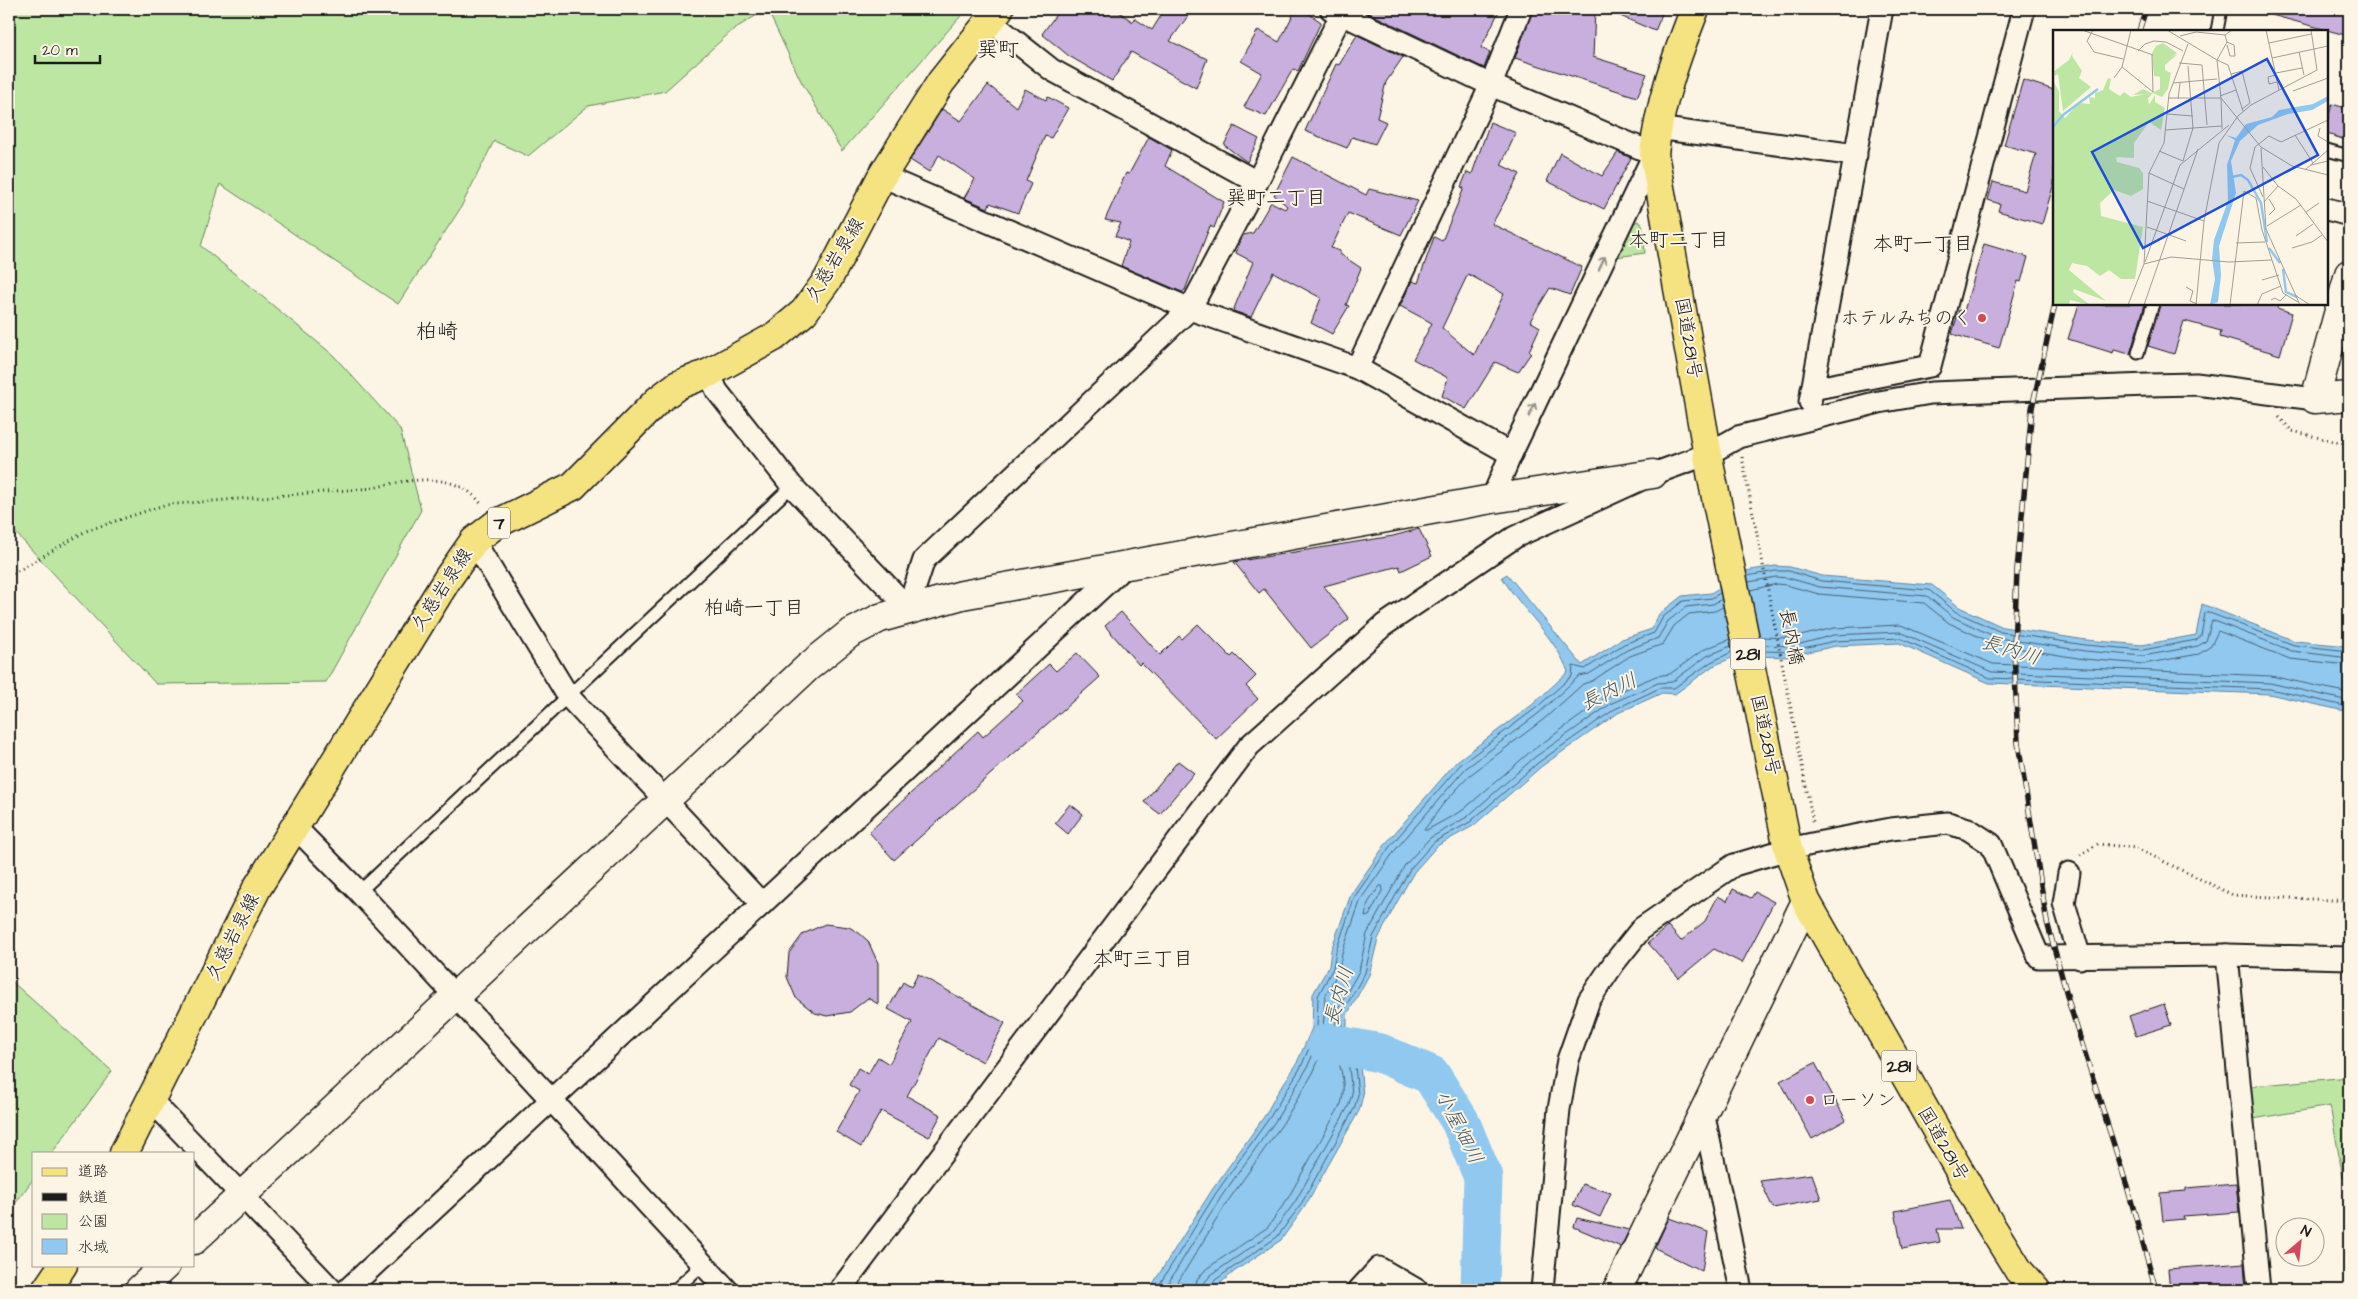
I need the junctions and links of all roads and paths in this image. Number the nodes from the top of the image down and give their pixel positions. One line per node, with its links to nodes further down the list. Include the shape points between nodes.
1 (1521, 9): 9 (street)
2 (1695, 9): 10 (main road, 国道281号 / 281, via 1684,37)
3 (1882, 9): 12 (street)
4 (2024, 9): 25 (street, via 1930,366)
5 (2221, 9): 8 (lane)
6 (1339, 11): 9 (street); 15 (street)
7 (995, 15): 14 (main road, 久慈岩泉線 / 7, via 941,82); 15 (street, via 1052,70)
8 (2218, 30)
9 (1491, 85): 10 (street); 23 (street)
10 (1656, 141): 12 (street); 32 (street, one-way to 10); 33 (main road, 国道281号 / 281)
11 (2328, 150): 13 (lane)
12 (1856, 155): 25 (street)
13 (2349, 156)
14 (882, 176): 21 (street); 24 (main road, 久慈岩泉線 / 7, via 828,280 804,312 774,336)
15 (1257, 182): 21 (street)
16 (2328, 209): 17 (street)
17 (2349, 215)
18 (2349, 274): 19 (street)
19 (2334, 304): 28 (street)
20 (2153, 305): 22 (lane)
21 (1190, 309): 23 (street); 41 (street, via 924,560)
22 (2138, 353)
23 (1357, 368): 32 (street)
24 (709, 373): 35 (street, via 717,391); 37 (main road, 久慈岩泉線 / 7, via 678,385 658,400 573,486)
25 (1812, 389): 29 (street)
26 (2254, 391): 28 (street); 29 (street, via 2196,384 1931,394); 31 (path, via 2292,431)
27 (2349, 396): 28 (street)
28 (2315, 399)
29 (1808, 418): 30 (street)
30 (1738, 437): 33 (street); 46 (path, 長内橋)
31 (2349, 445)
32 (1511, 454): 36 (street)
33 (1710, 466): 34 (street); 45 (main road, 国道281号 / 281)
34 (1653, 474): 36 (street); 73 (street, via 1515,537 1384,624 1249,746)
35 (792, 486): 41 (street); 42 (lane)
36 (1492, 499): 39 (street)
37 (496, 524): 38 (main road, 久慈岩泉線 / 7); 40 (path, via 475,496 446,481 405,480 373,488 164,505 86,530)
38 (474, 542): 42 (street); 44 (main road, 久慈岩泉線 / 7, via 448,578)
39 (1127, 564): 41 (street); 51 (street)
40 (9, 576)
41 (908, 608): 43 (street, via 880,618 842,639)
42 (568, 696): 43 (street); 48 (lane)
43 (666, 800): 51 (street); 55 (street)
44 (294, 826): 48 (street); 56 (main road, 久慈岩泉線 / 7, via 257,888)
45 (1786, 840): 46 (street); 50 (main road, 国道281号 / 281); 76 (street, via 1734,866 1642,928 1589,1000 1568,1060 1559,1109)
46 (1817, 843): 53 (street, via 1891,828 1948,823 1968,829 1991,844 2039,957)
47 (2069, 873): 49 (path, via 2082,853 2098,844 2136,848 2232,895); 53 (street, via 2064,903)
48 (359, 892): 55 (street)
49 (2349, 900)
50 (1806, 902): 58 (street); 79 (main road, 国道281号 / 281, via 1988,1221 2019,1271)
51 (762, 904): 57 (street)
52 (2227, 955): 53 (street); 54 (street); 80 (street)
53 (2080, 958)
54 (2349, 958)
55 (456, 997): 57 (street); 60 (street)
56 (151, 1100): 59 (main road, 久慈岩泉線 / 7); 60 (street)
57 (551, 1101): 62 (street); 70 (street)
58 (1704, 1112): 77 (street); 78 (street)
59 (125, 1152)
60 (242, 1195): 61 (street); 69 (street)
61 (195, 1239)
62 (703, 1264): 71 (lane); 72 (street)
63 (63, 1266): 67 (main road)
64 (165, 1266): 68 (street)
65 (9, 1278): 66 (path)
66 (13, 1281)
67 (46, 1290)
68 (139, 1290)
69 (332, 1290)
70 (347, 1290)
71 (675, 1290)
72 (727, 1290)
73 (840, 1290)
74 (1359, 1290): 75 (street, via 1379,1268)
75 (1418, 1290)
76 (1542, 1290)
77 (1617, 1290)
78 (1740, 1290)
79 (2036, 1290)
80 (2260, 1290)

